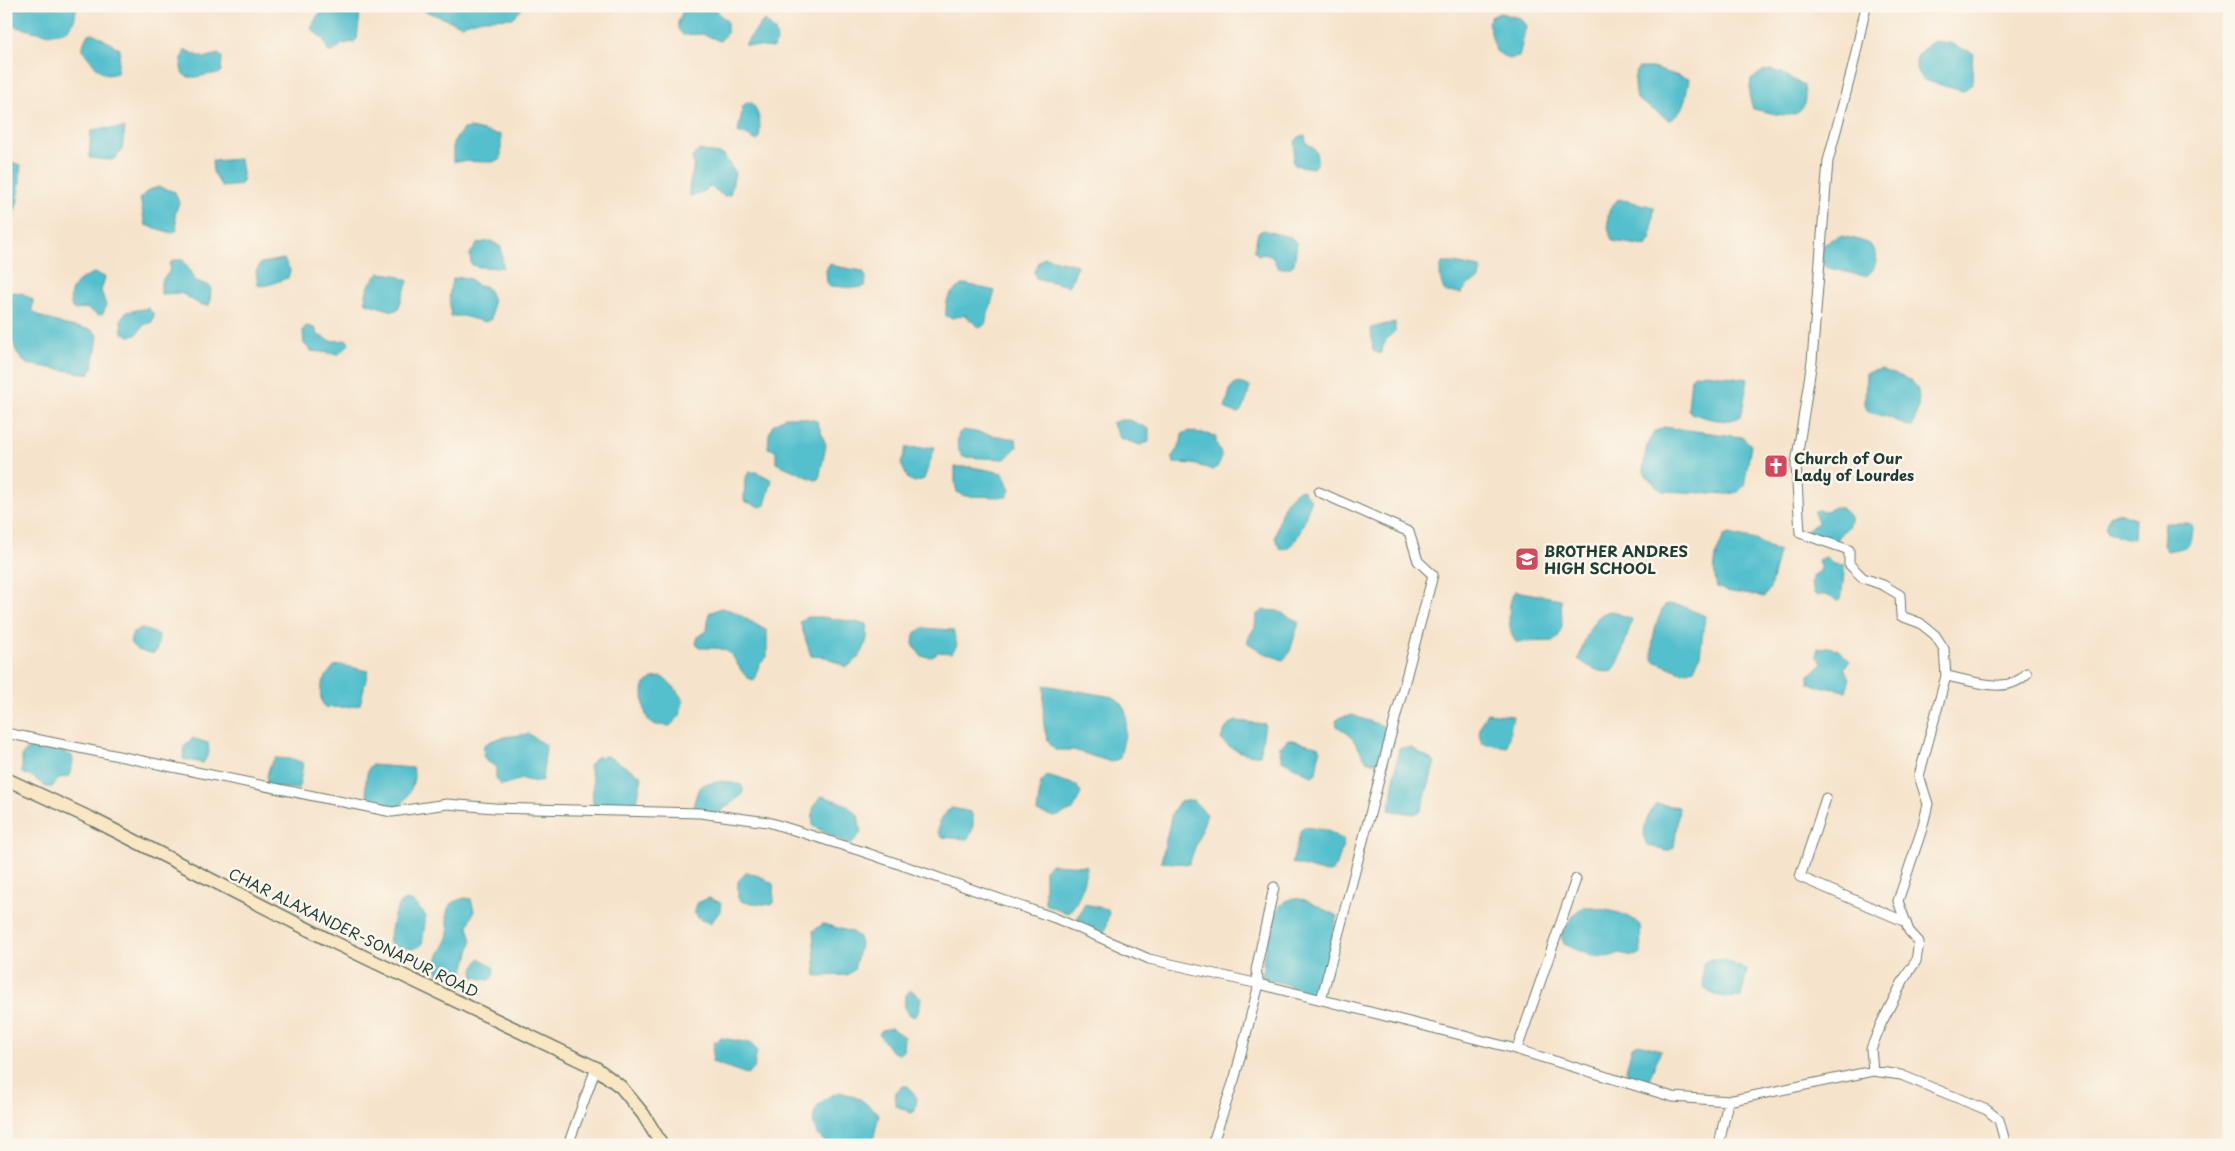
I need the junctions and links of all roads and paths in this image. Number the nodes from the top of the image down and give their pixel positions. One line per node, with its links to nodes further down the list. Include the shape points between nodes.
1 (1866, 6): 4 (street, via 1828,161 1812,361 1796,464 1800,533 1849,550 1849,564 1863,578 1900,594 1901,616 1920,623 1935,635 1944,649)
2 (1318, 492): 12 (street, via 1409,532 1418,561 1432,575)
3 (2027, 673): 4 (street, via 2021,680 2005,686)
4 (1946, 676): 10 (street, via 1918,776 1928,804 1898,901)
5 (6, 733): 11 (street, via 392,812 447,804 700,813 768,822 1055,918 1149,959)
6 (6, 779): 14 (main road, CHAR ALAXANDER-SONAPUR ROAD, via 92,818 329,940)
7 (1826, 798): 10 (street, via 1800,877)
8 (1576, 879): 13 (street)
9 (1274, 887): 11 (street, via 1256,970)
10 (1906, 922): 15 (street, via 1919,942 1916,961 1881,1024 1871,1050)
11 (1259, 984): 12 (street); 19 (street, via 1235,1076)
12 (1322, 1000): 13 (street)
13 (1517, 1050): 16 (street, via 1673,1097)
14 (596, 1068): 17 (street); 18 (main road, CHAR ALAXANDER-SONAPUR ROAD, via 621,1086)
15 (1873, 1071): 16 (street); 21 (street, via 1901,1075 1987,1110 1999,1120 2004,1138)
16 (1728, 1101): 20 (street)
17 (568, 1145)
18 (662, 1145)
19 (1212, 1145)
20 (1719, 1145)
21 (2002, 1145)

